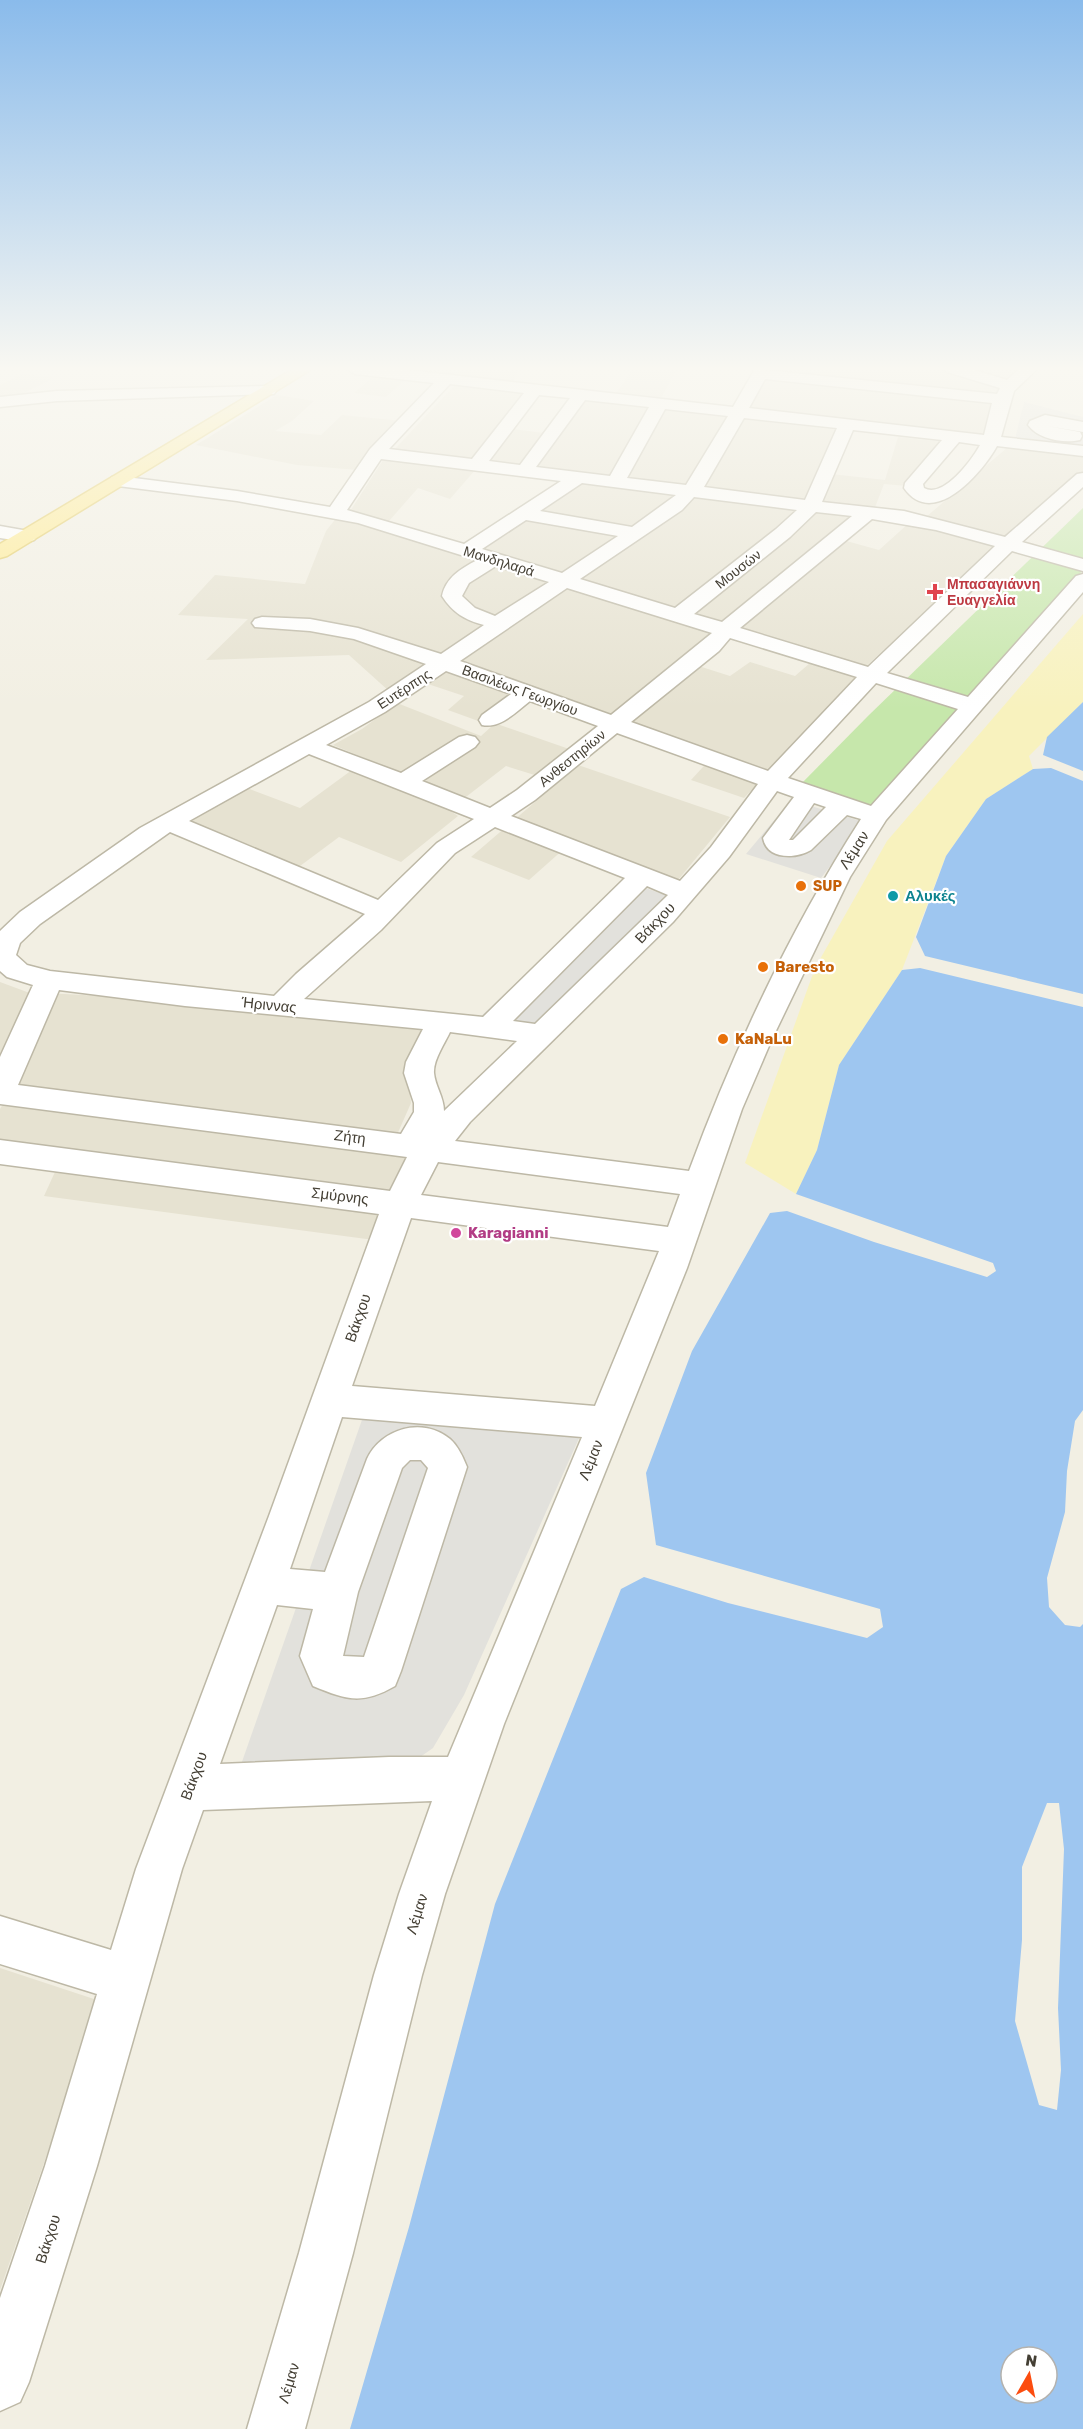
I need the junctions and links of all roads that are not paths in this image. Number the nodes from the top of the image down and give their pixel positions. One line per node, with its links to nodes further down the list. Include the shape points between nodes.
1 (116, 482): 20 (main road)
2 (129, 482): 14 (street, Μανδηλαρά)
3 (356, 482): 14 (street)
4 (572, 482): 16 (street)
5 (619, 482): 11 (street)
6 (698, 482): 11 (street, Ευτέρπης)
7 (823, 482): 13 (street, Μουσών)
8 (916, 482): 12 (street, via 916,492)
9 (961, 482): 12 (street, via 947,493)
10 (1078, 482): 21 (street, Βάκχου)
11 (691, 491): 13 (street); 19 (street, Ευτέρπης)
12 (928, 496): 17 (street)
13 (811, 506): 15 (street); 28 (street, Μουσών)
14 (336, 513): 22 (street, Μανδηλαρά)
15 (867, 513): 17 (street); 31 (street, Ανθεστηρίων)
16 (525, 514): 19 (street); 22 (street)
17 (904, 517): 21 (street)
18 (0, 532): 20 (street)
19 (636, 533): 27 (street, Ευτέρπης)
20 (27, 536): 23 (main road)
21 (1007, 544): 25 (street); 33 (street, Βάκχου)
22 (466, 551): 24 (street, Μανδηλαρά)
23 (0, 552)
24 (493, 559): 27 (street, Μανδηλαρά); 30 (street, via 463,578 453,596 466,611)
25 (1083, 565)
26 (1083, 580): 35 (street, Λέμαν)
27 (565, 581): 28 (street, Μανδηλαρά); 30 (street, Ευτέρπης)
28 (678, 616): 31 (street, Μανδηλαρά)
29 (262, 623): 32 (street, Βασιλέως Γεωργίου, via 350,632)
30 (502, 624): 32 (street, Ευτέρπης)
31 (726, 630): 33 (street, Μανδηλαρά); 37 (street, Ανθεστηρίων)
32 (445, 663): 34 (street, Βασιλέως Γεωργίου); 39 (street, Ευτέρπης)
33 (871, 675): 35 (street, Μανδηλαρά); 40 (street, Βάκχου)
34 (527, 693): 36 (street); 37 (street, Βασιλέως Γεωργίου)
35 (973, 705): 43 (street, Λέμαν)
36 (490, 720)
37 (613, 725): 40 (street, Βασιλέως Γεωργίου); 44 (street, Ανθεστηρίων)
38 (467, 742): 41 (street)
39 (309, 746): 41 (street); 45 (street, Ευτέρπης)
40 (772, 781): 42 (street, Βασιλέως Γεωργίου); 47 (street, Βάκχου, via 720,852)
41 (404, 783): 44 (street)
42 (810, 794): 43 (street, Βασιλέως Γεωργίου); 43 (street, via 776,838 784,849 795,849)
43 (860, 810): 58 (street, Λέμαν, via 837,877 757,1039)
44 (493, 818): 46 (street); 48 (street, Ανθεστηρίων, via 446,848)
45 (169, 822): 48 (street); 49 (street, Ευτέρπης, via 43,907 8,939)
46 (642, 876): 47 (street); 53 (street)
47 (684, 892): 54 (street, Βάκχου)
48 (383, 912): 51 (street, Ανθεστηρίων)
49 (1, 958): 50 (street, Ήριννας, via 17,972)
50 (49, 980): 51 (street, Ήριννας); 55 (street)
51 (280, 1006): 52 (street, Ήριννας)
52 (441, 1021): 53 (street, Ήριννας); 56 (street, via 419,1073 429,1103)
53 (490, 1027): 54 (street, Ήριννας)
54 (542, 1035): 56 (street, Βάκχου)
55 (0, 1092): 56 (street, Ζήτη)
56 (421, 1146): 58 (street, Ζήτη); 59 (street, Βάκχου)
57 (0, 1152): 59 (street, Σμύρνης)
58 (699, 1184): 60 (street, Λέμαν)
59 (400, 1203): 60 (street, Σμύρνης); 61 (street, Βάκχου)
60 (680, 1241): 62 (street, Λέμαν)
61 (328, 1400): 62 (street); 63 (street, Βάκχου)
62 (606, 1423): 65 (street, Λέμαν, via 511,1649)
63 (264, 1585): 64 (street); 66 (street, Βάκχου)
64 (338, 1592): 64 (street, via 386,1460 398,1447 412,1443 427,1443 440,1451 448,1467 380,1671 367,1680 346,1679 328,1671 321,1656)
65 (463, 1779): 66 (street); 70 (street, Λέμαν, via 398,1974)
66 (190, 1788): 68 (street, Βάκχου, via 159,1869)
67 (0, 1940): 68 (street)
68 (126, 1979): 69 (street, Βάκχου, via 68,2176)
69 (0, 2382)
70 (276, 2429)

